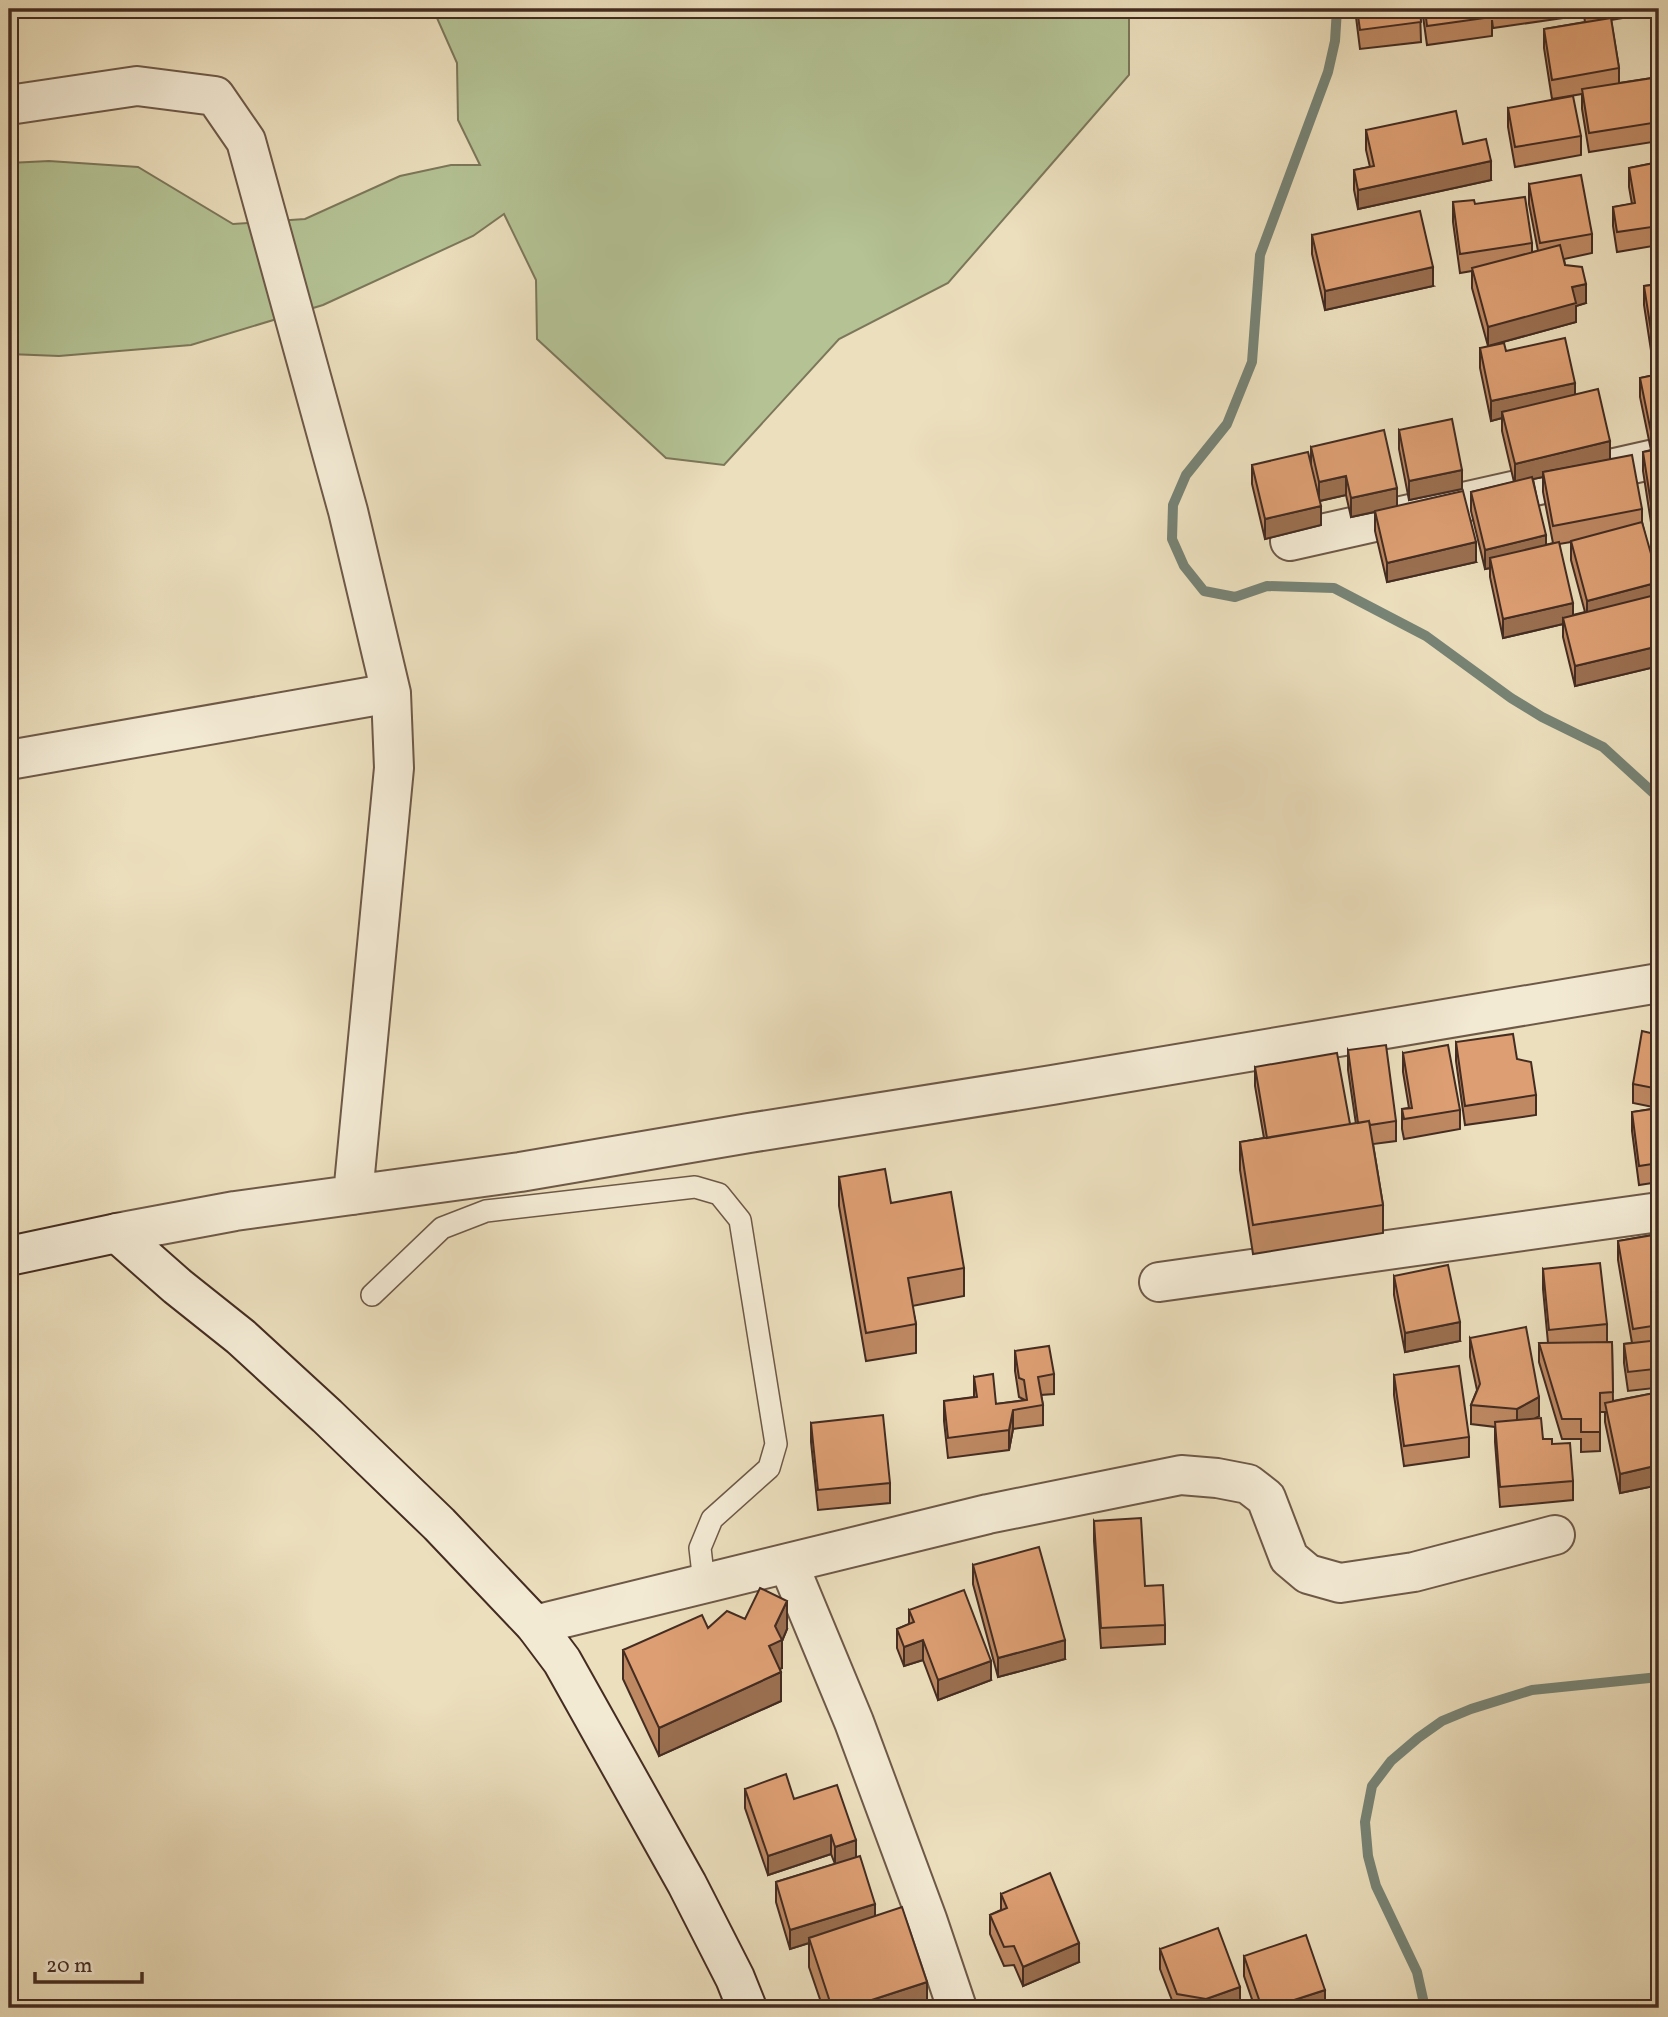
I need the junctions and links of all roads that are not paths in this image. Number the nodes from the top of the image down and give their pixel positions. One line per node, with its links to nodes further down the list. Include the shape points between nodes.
1 (9, 104): 4 (street, via 138,86 215,96 246,141 348,511)
2 (1659, 458): 3 (street)
3 (1290, 541)
4 (391, 693): 5 (street); 7 (street, via 394,768)
5 (9, 760)
6 (1659, 983): 7 (street, via 1052,1086)
7 (353, 1195): 9 (street)
8 (1659, 1212): 11 (street)
9 (117, 1233): 10 (street); 16 (street, via 327,1416)
10 (9, 1256)
11 (1159, 1282)
12 (372, 1295): 15 (lane, via 442,1228 486,1211 695,1186 719,1194 740,1220 776,1444 769,1468 712,1519 699,1548)
13 (1555, 1535): 14 (street, via 1415,1572 1340,1583 1308,1574 1289,1558 1266,1498 1248,1483 1181,1475 988,1514)
14 (788, 1563): 15 (street); 18 (street, via 854,1722)
15 (705, 1584): 16 (street)
16 (535, 1625): 17 (street, via 562,1661 687,1884)
17 (747, 2008)
18 (957, 2008)

